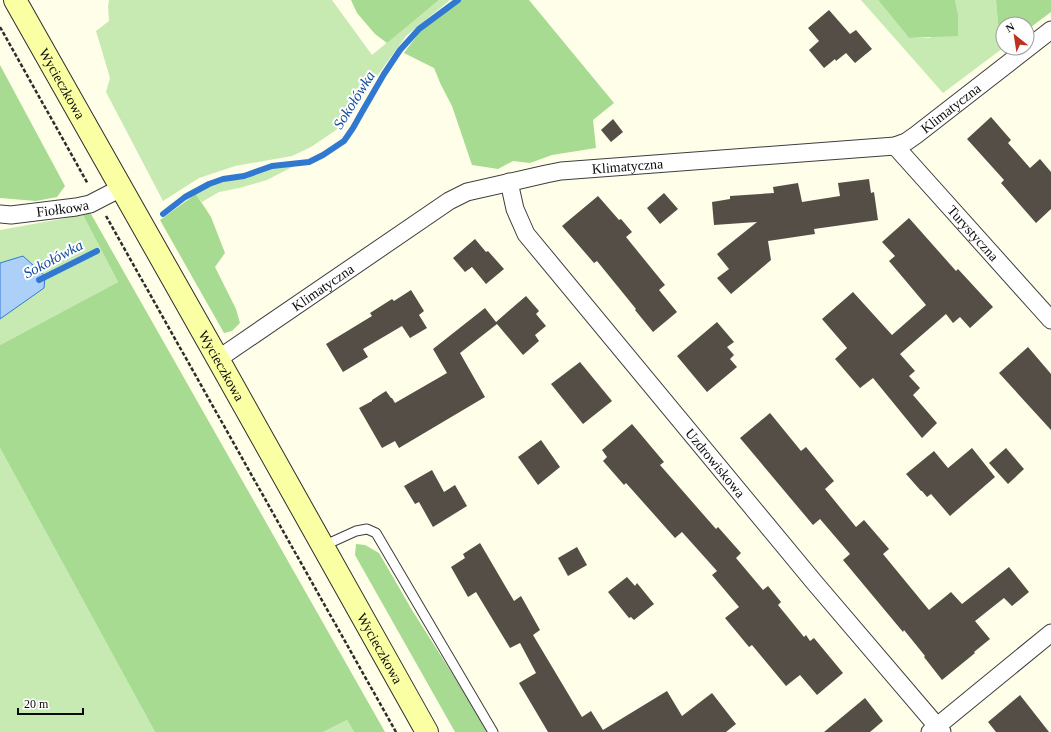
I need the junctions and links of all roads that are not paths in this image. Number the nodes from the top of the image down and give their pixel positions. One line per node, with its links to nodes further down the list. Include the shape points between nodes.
1 (15, 0): 5 (street, Wycieczkowa)
2 (1051, 30): 3 (street, Klimatyczna, via 916,135)
3 (895, 146): 4 (street, Klimatyczna, via 580,169); 7 (street, Turystyczna)
4 (509, 182): 8 (street, Klimatyczna, via 467,192 449,201); 11 (street, Uzdrowiskowa, via 515,209 526,234)
5 (121, 188): 6 (street, Fiołkowa, via 90,204); 8 (street, Wycieczkowa)
6 (0, 214)
7 (1051, 320)
8 (218, 358): 9 (street, Wycieczkowa)
9 (323, 546): 12 (street, Wycieczkowa); 13 (lane, via 356,531 367,529 376,532)
10 (1051, 633): 11 (street)
11 (936, 730)
12 (427, 732)
13 (493, 732)

